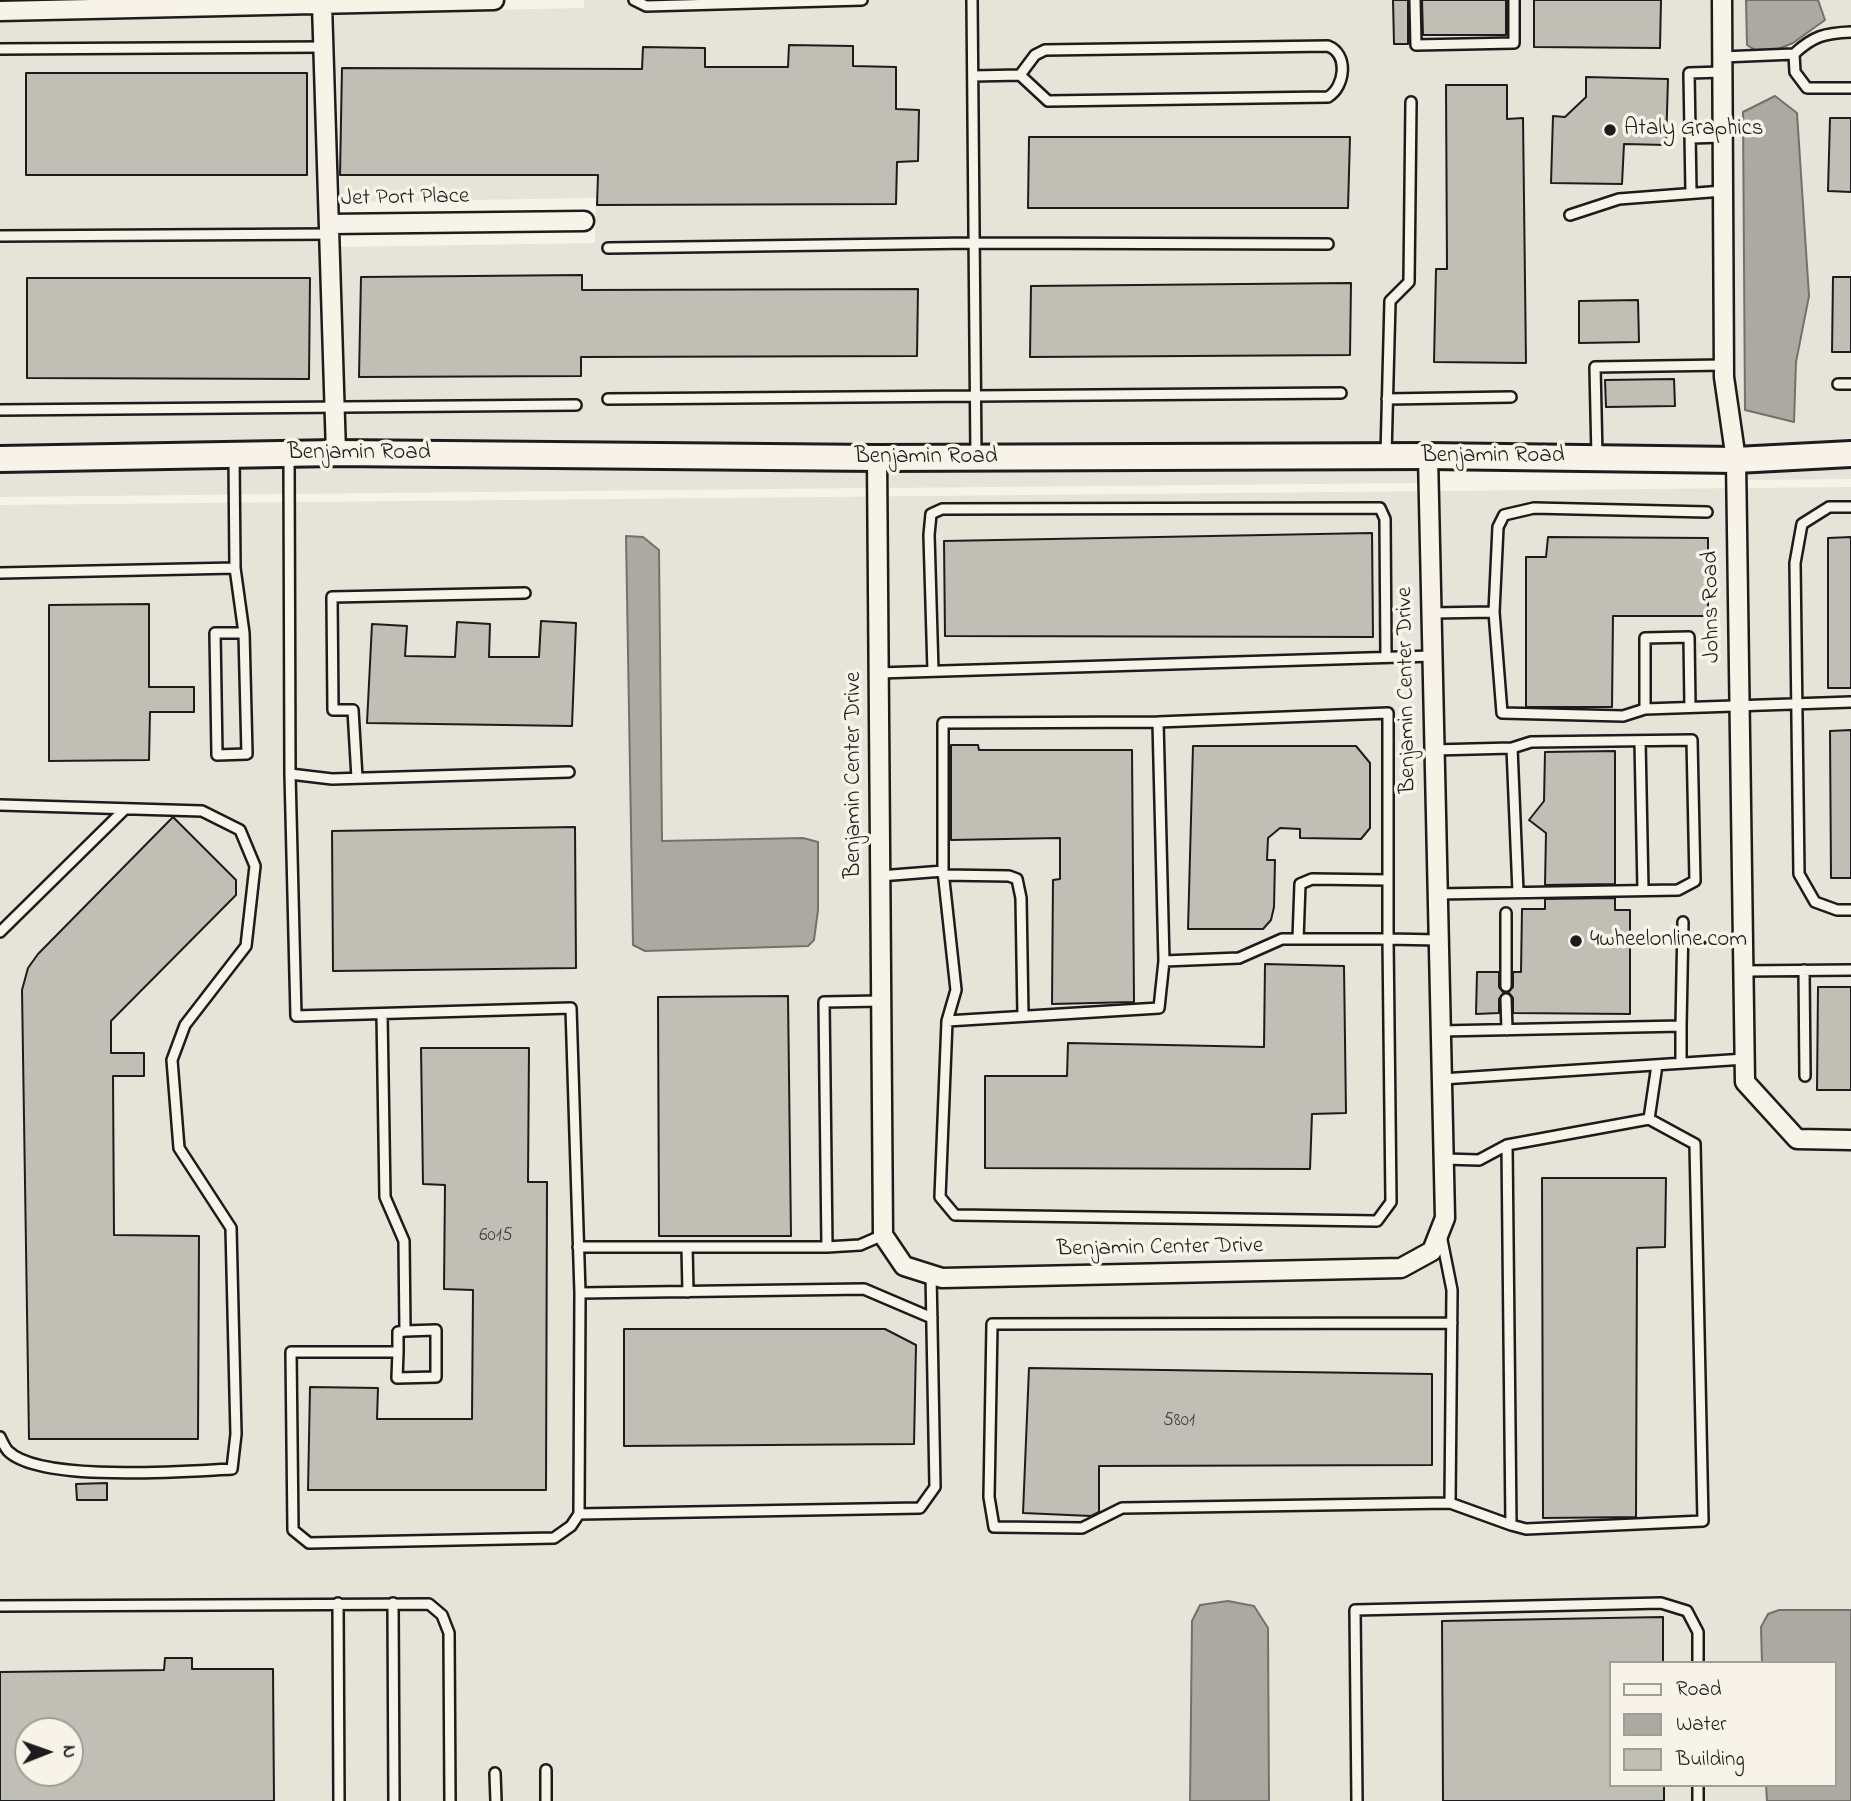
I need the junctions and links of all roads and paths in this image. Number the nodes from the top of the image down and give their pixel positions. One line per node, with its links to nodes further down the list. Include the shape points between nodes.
1 (494, 0): 8 (street)
2 (634, 0): 3 (lane, via 646,6)
3 (862, 0)
4 (972, 0): 17 (lane)
5 (1415, 0): 6 (lane, via 1416,45 1514,43)
6 (1514, 0)
7 (1722, 0): 15 (street, Johns Road)
8 (321, 2): 9 (street); 12 (street)
9 (70, 5): 10 (street)
10 (0, 11)
11 (1851, 32): 14 (lane, via 1823,33)
12 (324, 47): 13 (lane); 26 (street)
13 (0, 49)
14 (1794, 54): 15 (lane); 18 (lane, via 1796,72 1807,88)
15 (1722, 64): 20 (street, Johns Road); 21 (lane, via 1689,73)
16 (1020, 75): 16 (lane, via 1035,55 1045,50 1328,47 1338,53 1343,69 1337,90 1328,97 1048,100); 17 (lane)
17 (973, 76): 28 (lane)
18 (1851, 88)
19 (1411, 102): 38 (lane, via 1409,282 1390,302)
20 (1722, 137): 21 (lane); 22 (street, Johns Road)
21 (1690, 138): 23 (lane)
22 (1723, 191): 23 (lane); 31 (street, Johns Road)
23 (1691, 192): 24 (lane, via 1619,199)
24 (1570, 215)
25 (584, 221): 26 (street, Jet Port Place)
26 (330, 229): 27 (lane); 40 (street, Jet Port Place)
27 (0, 236)
28 (974, 243): 29 (lane); 30 (lane); 35 (lane)
29 (1328, 244)
30 (608, 248)
31 (1724, 365): 50 (lane, via 1595,367); 52 (street, Johns Road)
32 (1838, 384): 33 (lane)
33 (1851, 384)
34 (1341, 393): 35 (lane)
35 (975, 395): 37 (lane); 49 (lane)
36 (1511, 397): 38 (lane)
37 (608, 399)
38 (1387, 400): 47 (lane)
39 (576, 405): 40 (lane)
40 (335, 407): 41 (lane); 43 (street, Jet Port Place)
41 (0, 410)
42 (289, 453): 43 (street, Benjamin Road); 44 (street, Benjamin Road); 75 (lane)
43 (336, 453): 48 (street, Benjamin Road)
44 (234, 454): 51 (street, Benjamin Road); 55 (lane)
45 (1851, 454): 52 (street, Benjamin Road)
46 (1428, 456): 47 (street, Benjamin Road); 50 (street, Benjamin Road); 58 (street, Benjamin Center Drive)
47 (1386, 457): 49 (street, Benjamin Road)
48 (877, 458): 49 (street, Benjamin Road); 64 (street, Benjamin Center Drive)
49 (976, 458)
50 (1597, 458): 52 (street, Benjamin Road)
51 (0, 459)
52 (1736, 460): 67 (street, Johns Road)
53 (1851, 507): 66 (lane, via 1829,507 1802,524 1795,563)
54 (1707, 512): 59 (lane, via 1534,508 1504,515 1498,527)
55 (235, 568): 56 (lane); 60 (lane)
56 (0, 573)
57 (525, 593): 76 (lane, via 332,597 333,710 353,710)
58 (1431, 612): 59 (lane); 61 (street, Benjamin Center Drive)
59 (1494, 612): 69 (lane, via 1502,713 1623,716)
60 (244, 633): 60 (lane, via 247,754 217,755 215,634)
61 (1432, 656): 62 (lane); 73 (street, Benjamin Center Drive)
62 (1386, 657): 63 (lane); 63 (lane, via 1385,519 1380,508 942,509 931,514 929,535)
63 (933, 671): 64 (lane)
64 (878, 673): 80 (street, Benjamin Center Drive)
65 (1851, 702): 66 (lane)
66 (1799, 703): 67 (lane); 85 (lane, via 1799,874 1815,902)
67 (1739, 705): 68 (lane); 93 (street, Johns Road)
68 (1690, 707): 69 (lane); 69 (lane, via 1689,636 1644,638)
69 (1645, 709)
70 (1158, 722): 79 (lane, via 943,723); 81 (lane, via 1388,713); 92 (lane)
71 (1640, 741): 72 (lane, via 1531,742); 82 (lane); 82 (lane, via 1692,740 1695,881 1678,890)
72 (1512, 748): 73 (lane); 83 (lane)
73 (1434, 750): 84 (street, Benjamin Center Drive)
74 (569, 772): 76 (lane)
75 (290, 774): 76 (lane); 99 (lane, via 296,1016)
76 (357, 778)
77 (0, 805): 78 (lane)
78 (125, 809): 88 (lane); 126 (lane, via 202,811 240,830 256,866 246,946 185,1025 172,1060 179,1148 231,1228 236,1434 232,1469 125,1474 51,1469 9,1452)
79 (943, 873): 80 (lane); 100 (lane, via 1017,879); 101 (lane, via 956,990)
80 (880, 876): 98 (street, Benjamin Center Drive)
81 (1388, 880): 89 (lane, via 1312,879 1300,884); 90 (lane)
82 (1643, 890): 83 (lane)
83 (1518, 892): 84 (lane)
84 (1437, 894): 91 (street, Benjamin Center Drive)
85 (1851, 910)
86 (1506, 913): 96 (lane)
87 (1683, 922): 102 (lane)
88 (0, 932)
89 (1298, 939): 90 (lane); 92 (lane, via 1282,939 1238,958)
90 (1388, 939): 91 (lane); 101 (lane, via 1391,1202 1377,1221 954,1215 940,1197)
91 (1439, 940): 104 (street, Benjamin Center Drive)
92 (1164, 961): 100 (lane, via 1159,1008)
93 (1744, 971): 94 (lane); 105 (street, Johns Road)
94 (1804, 971): 95 (lane); 108 (lane)
95 (1851, 971)
96 (1506, 986)
97 (1506, 999): 103 (lane)
98 (881, 1001): 115 (street, Benjamin Center Drive); 118 (lane, via 824,1002)
99 (382, 1014): 116 (lane, via 571,1009); 124 (lane, via 385,1198 404,1241)
100 (1023, 1016): 101 (lane)
101 (947, 1021)
102 (1681, 1026): 103 (lane); 106 (lane)
103 (1507, 1030): 104 (lane)
104 (1441, 1031): 109 (street, Benjamin Center Drive)
105 (1745, 1059): 106 (lane); 111 (street, Johns Road, via 1745,1082 1797,1139)
106 (1681, 1063): 107 (lane)
107 (1657, 1065): 109 (lane); 110 (lane)
108 (1805, 1076)
109 (1442, 1079): 113 (street, Benjamin Center Drive)
110 (1649, 1119): 112 (lane); 129 (lane, via 1695,1144 1703,1521 1526,1529)
111 (1851, 1140)
112 (1507, 1145): 113 (lane, via 1479,1160); 129 (lane)
113 (1444, 1159): 114 (street, Benjamin Center Drive, via 1445,1218)
114 (1440, 1230): 119 (street, Benjamin Center Drive, via 1432,1251 1401,1268 942,1278); 123 (lane, via 1452,1290)
115 (883, 1235): 118 (lane, via 860,1245); 119 (street, Benjamin Center Drive, via 904,1266)
116 (578, 1247): 117 (lane); 121 (lane)
117 (687, 1247): 118 (lane); 120 (lane)
118 (827, 1247)
119 (931, 1274): 122 (lane)
120 (688, 1292): 121 (lane); 122 (lane, via 864,1289)
121 (580, 1293): 128 (lane)
122 (932, 1318): 128 (lane, via 934,1487 920,1508)
123 (1452, 1323): 127 (lane); 127 (lane, via 992,1324 989,1497 994,1527 1082,1528 1122,1508)
124 (405, 1331): 125 (lane, via 398,1332); 125 (lane, via 436,1330 436,1377 397,1378)
125 (398, 1352): 128 (lane, via 290,1352 293,1530 309,1543 554,1538)
126 (0, 1437)
127 (1450, 1503): 129 (lane)
128 (579, 1514)
129 (1511, 1525)
130 (338, 1603): 131 (lane); 132 (lane); 136 (lane)
131 (393, 1603): 137 (lane); 138 (lane, via 429,1604 442,1615 449,1633)
132 (0, 1606)
133 (1698, 1661): 141 (lane, via 1698,1632 1686,1611 1661,1603 1355,1610)
134 (545, 1770): 140 (lane)
135 (495, 1773): 139 (lane)
136 (339, 1801)
137 (394, 1801)
138 (450, 1801)
139 (496, 1801)
140 (546, 1801)
141 (1357, 1801)

